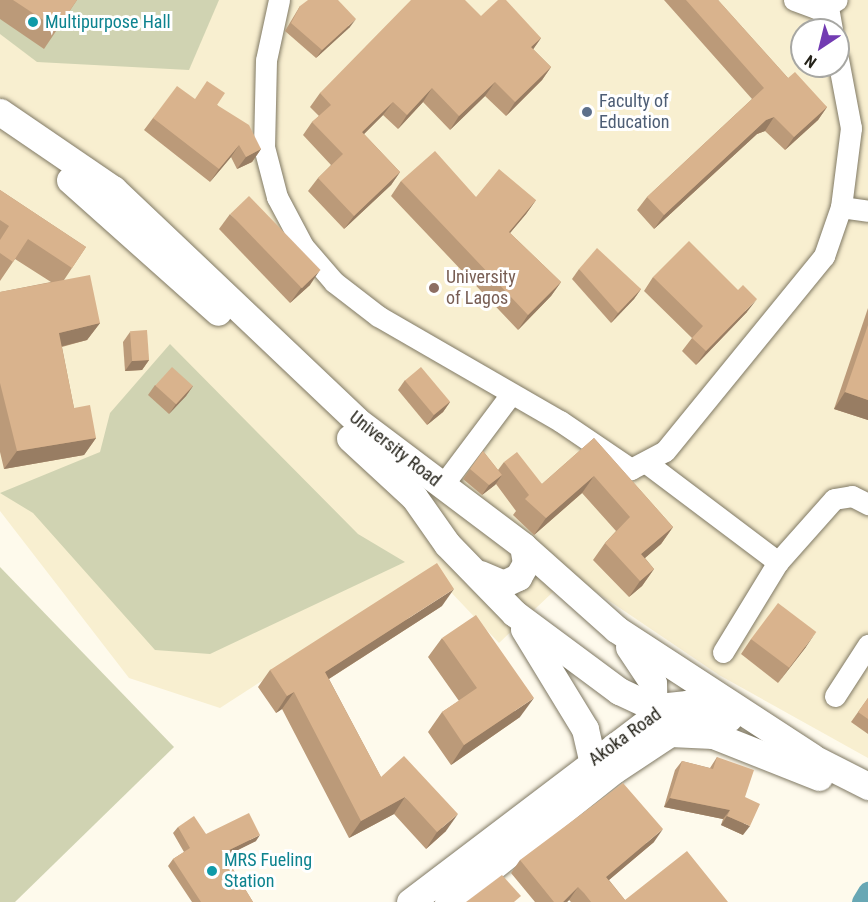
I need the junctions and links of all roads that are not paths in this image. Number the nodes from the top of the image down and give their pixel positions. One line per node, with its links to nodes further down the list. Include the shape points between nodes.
1 (279, 0): 9 (street, via 266,60 264,147 277,197 303,246 334,282 378,316)
2 (794, 0): 3 (street, via 807,8)
3 (832, 3)
4 (842, 78): 7 (street, via 851,128)
5 (0, 112): 11 (main road, University Road, via 113,189 356,420)
6 (0, 132): 15 (main road, University Road, via 62,172 135,234 414,497 447,544)
7 (841, 207): 8 (street); 10 (street, via 824,256 801,290 665,451)
8 (868, 211)
9 (511, 394): 10 (street, via 560,421 614,462 631,469); 11 (street)
10 (648, 464): 14 (street)
11 (442, 486): 13 (main road, University Road)
12 (868, 504): 14 (street, via 852,496 834,499)
13 (523, 546): 15 (main road, via 526,563 518,577 503,584); 17 (main road, University Road)
14 (778, 562): 19 (street)
15 (480, 574): 16 (main road, University Road)
16 (514, 613): 21 (main road, University Road); 25 (main road, via 585,729)
17 (616, 629): 21 (main road, via 648,672); 24 (main road, University Road)
18 (868, 645): 20 (street)
19 (723, 652)
20 (835, 696)
21 (657, 712): 22 (main road, University Road); 23 (main road); 24 (main road, Akoka Road, via 687,704); 25 (main road, Akoka Road)
22 (712, 735): 23 (main road, via 670,733); 27 (main road, University Road)
23 (643, 749): 29 (main road)
24 (812, 757): 26 (main road, Akoka Road)
25 (592, 759): 28 (main road, Akoka Road)
26 (868, 786)
27 (868, 793)
28 (410, 902)
29 (448, 902)

